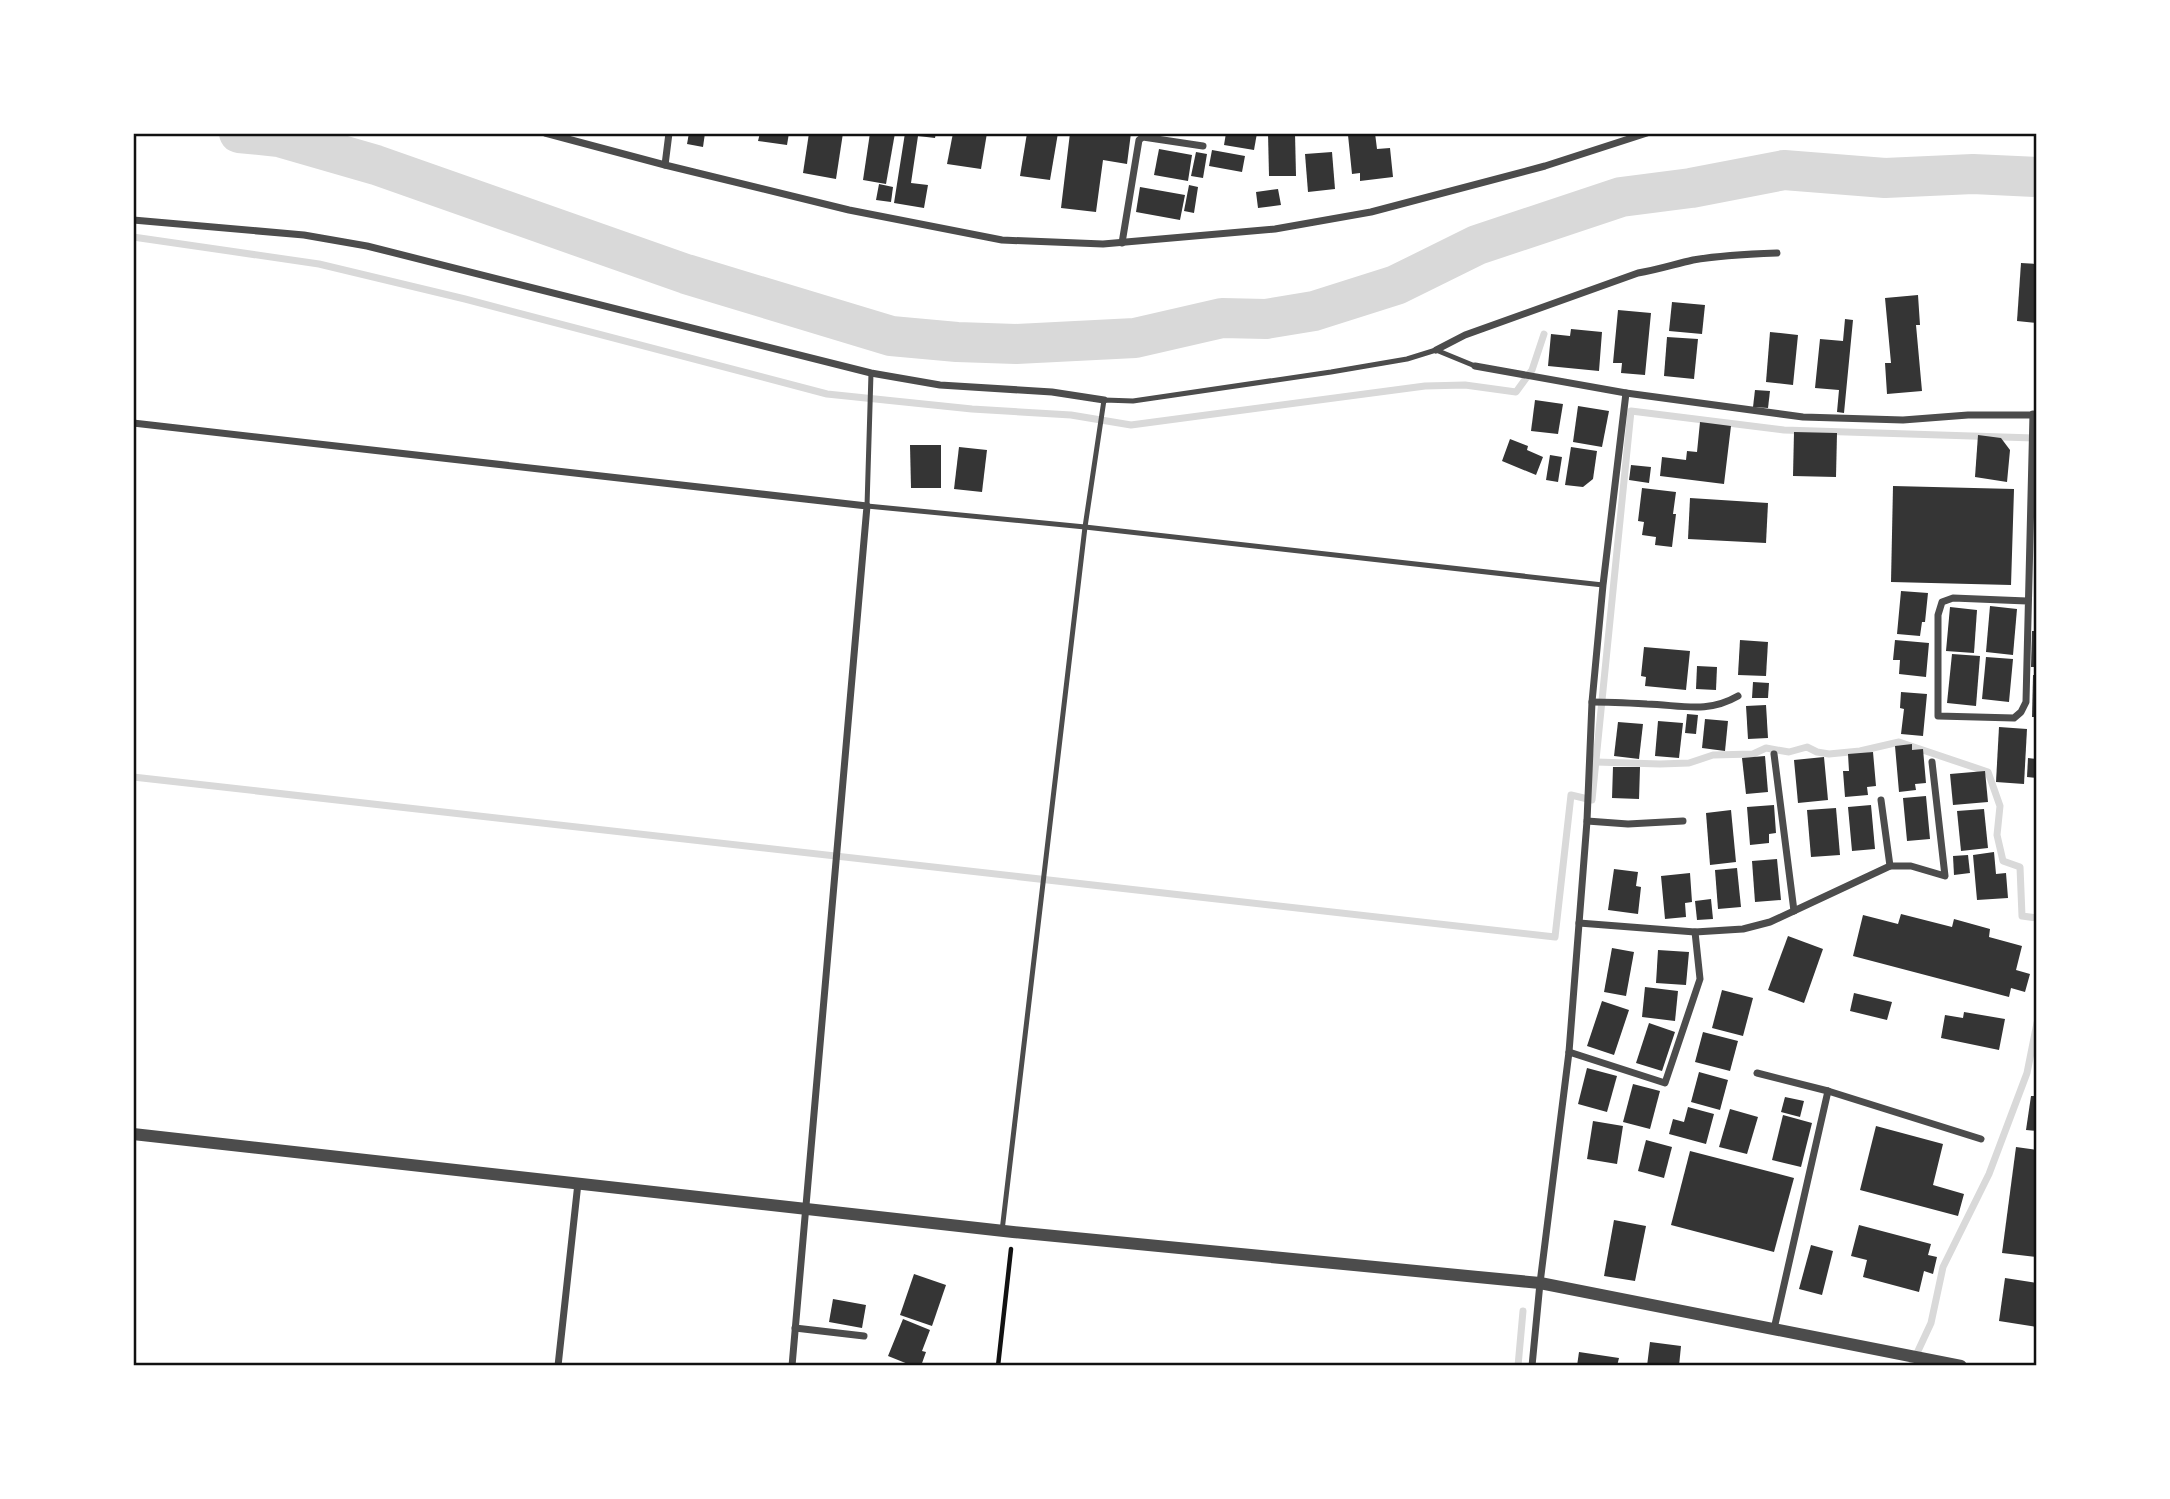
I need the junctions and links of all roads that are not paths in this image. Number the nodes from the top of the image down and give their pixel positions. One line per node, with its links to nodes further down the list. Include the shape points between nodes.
1 (545, 133): 5 (street)
2 (669, 133): 5 (street)
3 (1647, 133): 7 (street, via 1545,166 1371,212 1275,229)
4 (1203, 146): 7 (street, via 1139,140)
5 (665, 165): 7 (street, via 849,210 1002,240)
6 (133, 220): 11 (street, via 304,235 367,246)
7 (1122, 243)
8 (1777, 253): 9 (street, via 1692,260 1638,273 1465,335)
9 (1436, 350): 10 (lane); 13 (lane, via 1331,372 1133,401)
10 (1475, 366): 12 (street)
11 (871, 373): 13 (street, via 940,385); 16 (lane)
12 (1626, 393): 14 (street, via 1803,417 1903,421); 18 (street)
13 (1104, 400): 17 (lane)
14 (2035, 414): 19 (street)
15 (133, 424): 16 (street)
16 (867, 506): 17 (lane); 37 (street)
17 (1085, 527): 18 (lane); 38 (lane)
18 (1603, 585): 21 (street)
19 (2027, 601): 19 (street, via 2026,702 2021,712 2002,719 1938,716 1938,615 1942,602 1953,598)
20 (1738, 696): 21 (street, via 1713,707 1691,708)
21 (1592, 702): 25 (street)
22 (1774, 754): 28 (street)
23 (1932, 762): 27 (street, via 1945,876 1911,866)
24 (1881, 800): 27 (street)
25 (1587, 821): 26 (street); 29 (street)
26 (1683, 821)
27 (1890, 866): 28 (street)
28 (1794, 911): 30 (street, via 1743,929)
29 (1579, 923): 30 (street); 31 (street)
30 (1695, 932): 31 (street, via 1700,979 1665,1083)
31 (1569, 1052): 39 (street)
32 (1757, 1073): 33 (street)
33 (1828, 1091): 35 (street); 41 (street)
34 (133, 1134): 36 (street)
35 (1981, 1139)
36 (578, 1182): 37 (street); 43 (street)
37 (805, 1209): 38 (street); 40 (street)
38 (1008, 1231): 39 (street)
39 (1540, 1283): 41 (street); 45 (street)
40 (795, 1328): 42 (street); 44 (street)
41 (1774, 1330): 46 (street)
42 (864, 1336)
43 (558, 1366)
44 (792, 1366)
45 (1532, 1366)
46 (1961, 1366)

